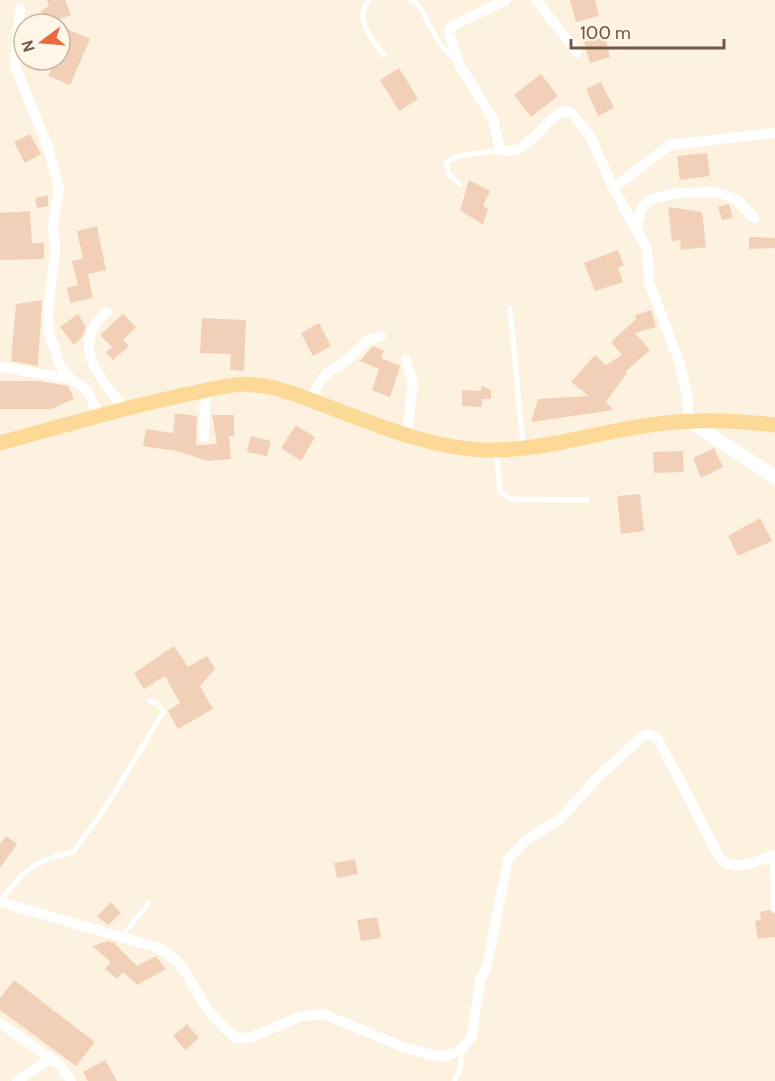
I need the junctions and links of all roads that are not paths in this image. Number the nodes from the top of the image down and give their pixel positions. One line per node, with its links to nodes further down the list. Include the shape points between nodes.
1 (369, 0): 7 (lane, via 362,14 363,22)
2 (412, 0): 8 (lane, via 440,44)
3 (506, 0): 8 (street, via 451,27)
4 (536, 0): 6 (street)
5 (20, 9): 20 (street, via 15,66 47,144 59,188 53,224 49,333 55,357)
6 (577, 52)
7 (384, 56)
8 (459, 64): 10 (street, via 493,119)
9 (772, 133): 12 (street, via 670,145)
10 (500, 150): 11 (lane, via 459,156 446,162 449,175); 12 (street, via 518,150 559,114 572,113 590,136)
11 (460, 184)
12 (613, 188): 14 (street)
13 (754, 218): 14 (street, via 737,201 720,193 660,195 642,208)
14 (637, 229): 25 (street, via 649,255 649,282 682,370)
15 (510, 308): 30 (lane)
16 (107, 312): 23 (street, via 92,329 89,354 95,370)
17 (381, 336): 22 (street, via 368,340 330,371)
18 (406, 360): 27 (street, via 413,383)
19 (0, 367): 20 (street)
20 (71, 379): 24 (street, via 87,390)
21 (206, 390): 22 (main road, via 254,384); 23 (main road); 28 (street)
22 (310, 400): 27 (main road)
23 (124, 409): 24 (main road)
24 (99, 416): 29 (main road)
25 (689, 421): 26 (main road); 30 (main road); 32 (street)
26 (775, 425)
27 (407, 435): 31 (main road, via 444,446)
28 (204, 437)
29 (0, 443)
30 (524, 448): 31 (main road)
31 (496, 450): 33 (lane, via 500,491 504,496)
32 (775, 477)
33 (586, 500)
34 (150, 701): 36 (lane, via 159,704 163,712 93,826 73,852 42,858 17,879)
35 (773, 856): 38 (lane); 41 (street, via 738,867 721,860 658,739 649,734 643,736 559,820 526,840 508,860 488,965 480,981 472,1036)
36 (0, 902): 39 (street)
37 (149, 903): 39 (lane)
38 (774, 909)
39 (121, 938): 41 (street, via 170,954 192,980 207,1009 236,1038 251,1037 302,1016 323,1014 428,1054 443,1057)
40 (0, 1023): 42 (street)
41 (462, 1049): 45 (lane)
42 (51, 1058): 43 (street); 44 (street)
43 (17, 1081)
44 (71, 1081)
45 (454, 1081)

